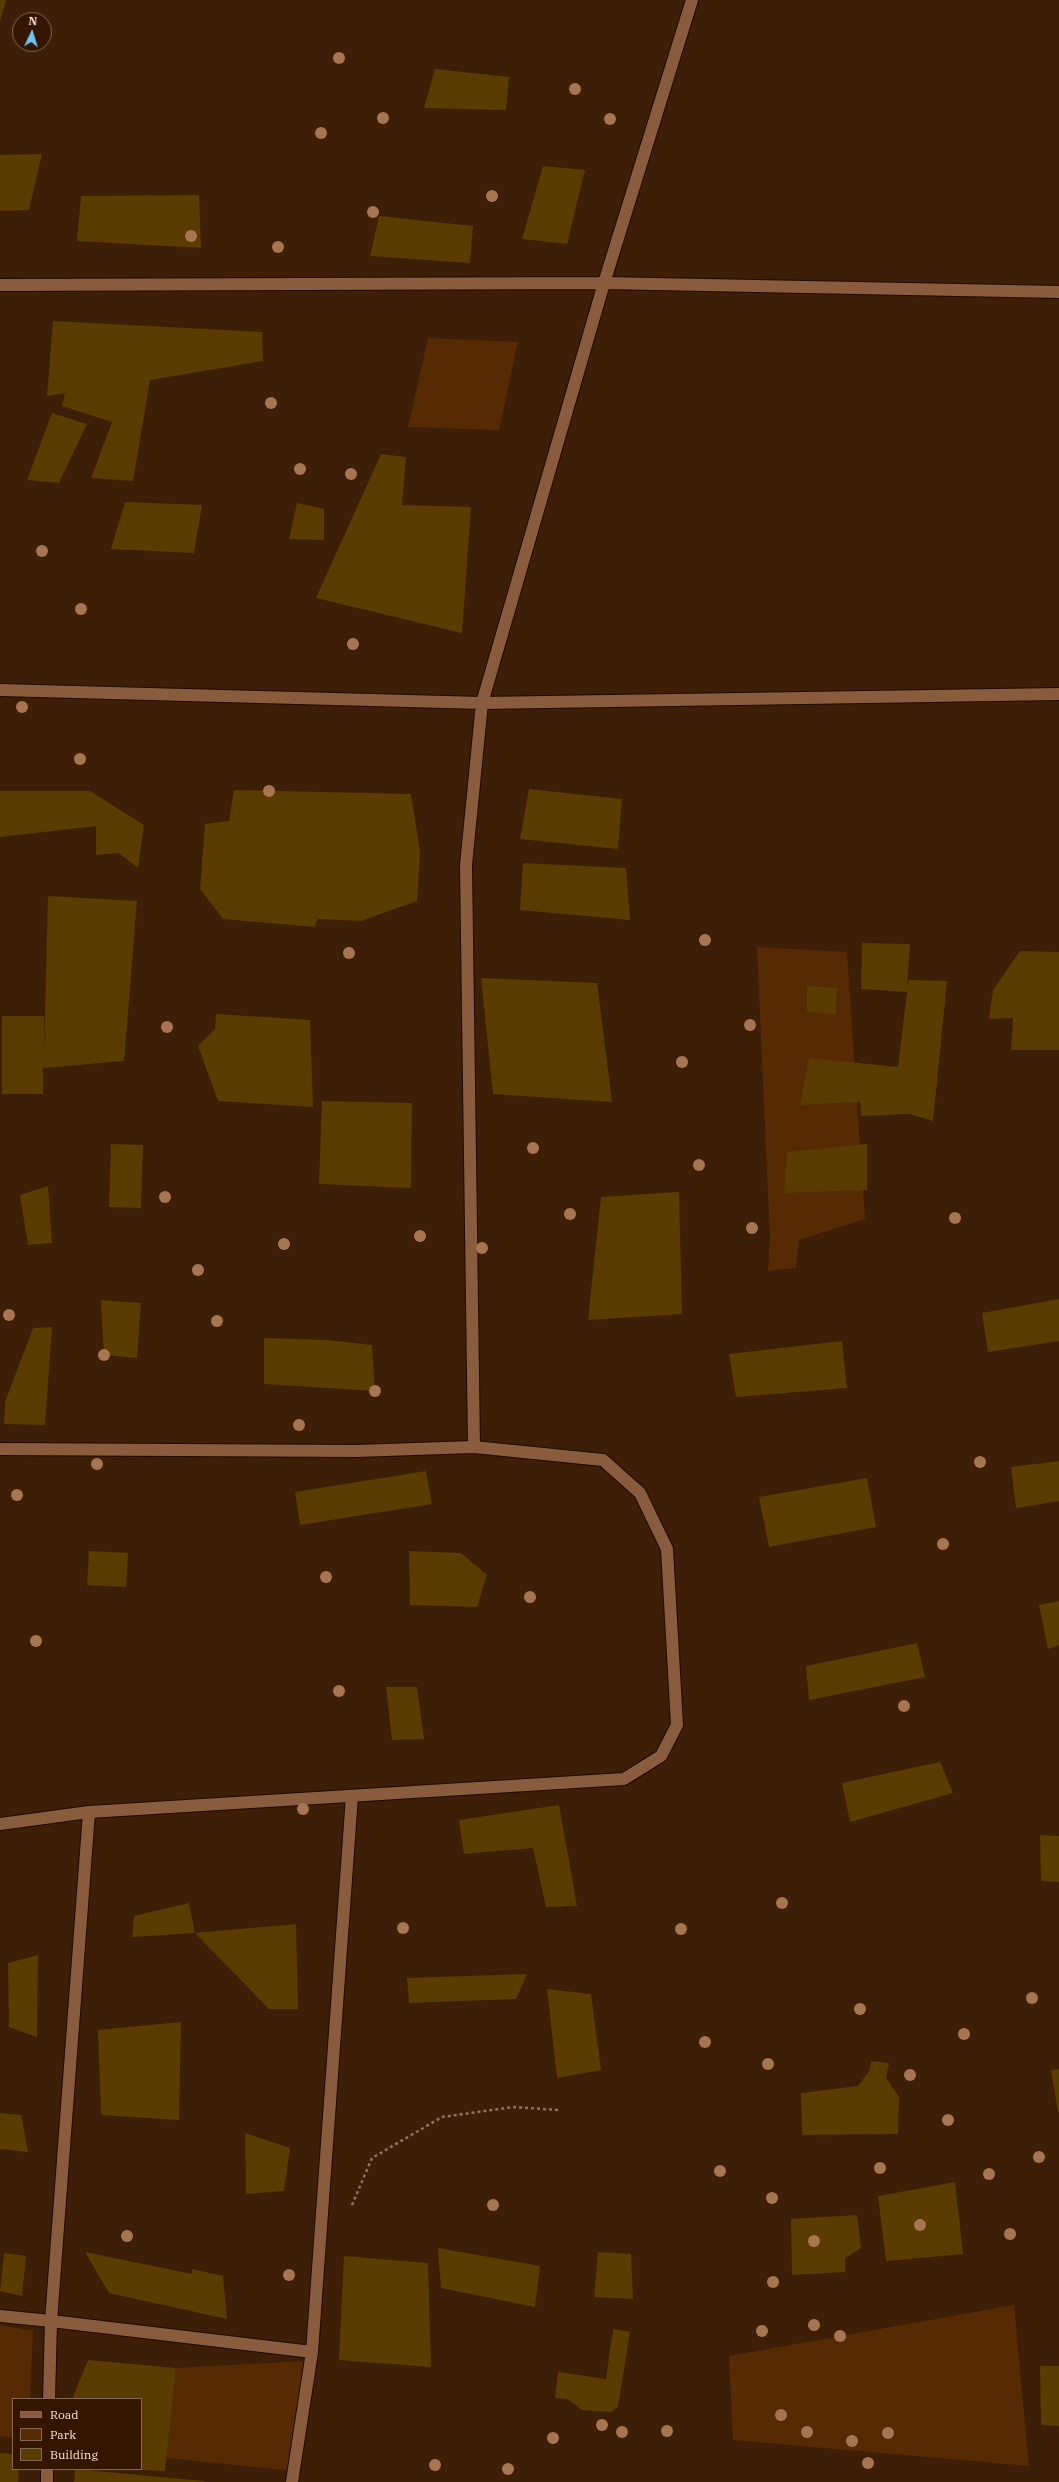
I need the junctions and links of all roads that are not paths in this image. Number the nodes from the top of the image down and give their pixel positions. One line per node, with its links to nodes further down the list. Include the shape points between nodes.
1 (692, 0): 2 (street)
2 (604, 283): 3 (street); 4 (street); 7 (street)
3 (0, 285)
4 (1059, 292)
5 (0, 690): 7 (street)
6 (1059, 694): 7 (street)
7 (482, 703): 8 (street, via 466,865)
8 (474, 1447): 9 (street, via 356,1451); 10 (street, via 603,1460 640,1493 667,1549 677,1725 661,1756 624,1779)
9 (0, 1449)
10 (352, 1796): 11 (street); 15 (street)
11 (89, 1812): 12 (street); 14 (street)
12 (0, 1824)
13 (0, 2316): 14 (street)
14 (51, 2321): 15 (street); 16 (street)
15 (312, 2352): 19 (street)
16 (49, 2398)
17 (47, 2470): 18 (street)
18 (47, 2482)
19 (292, 2482)

